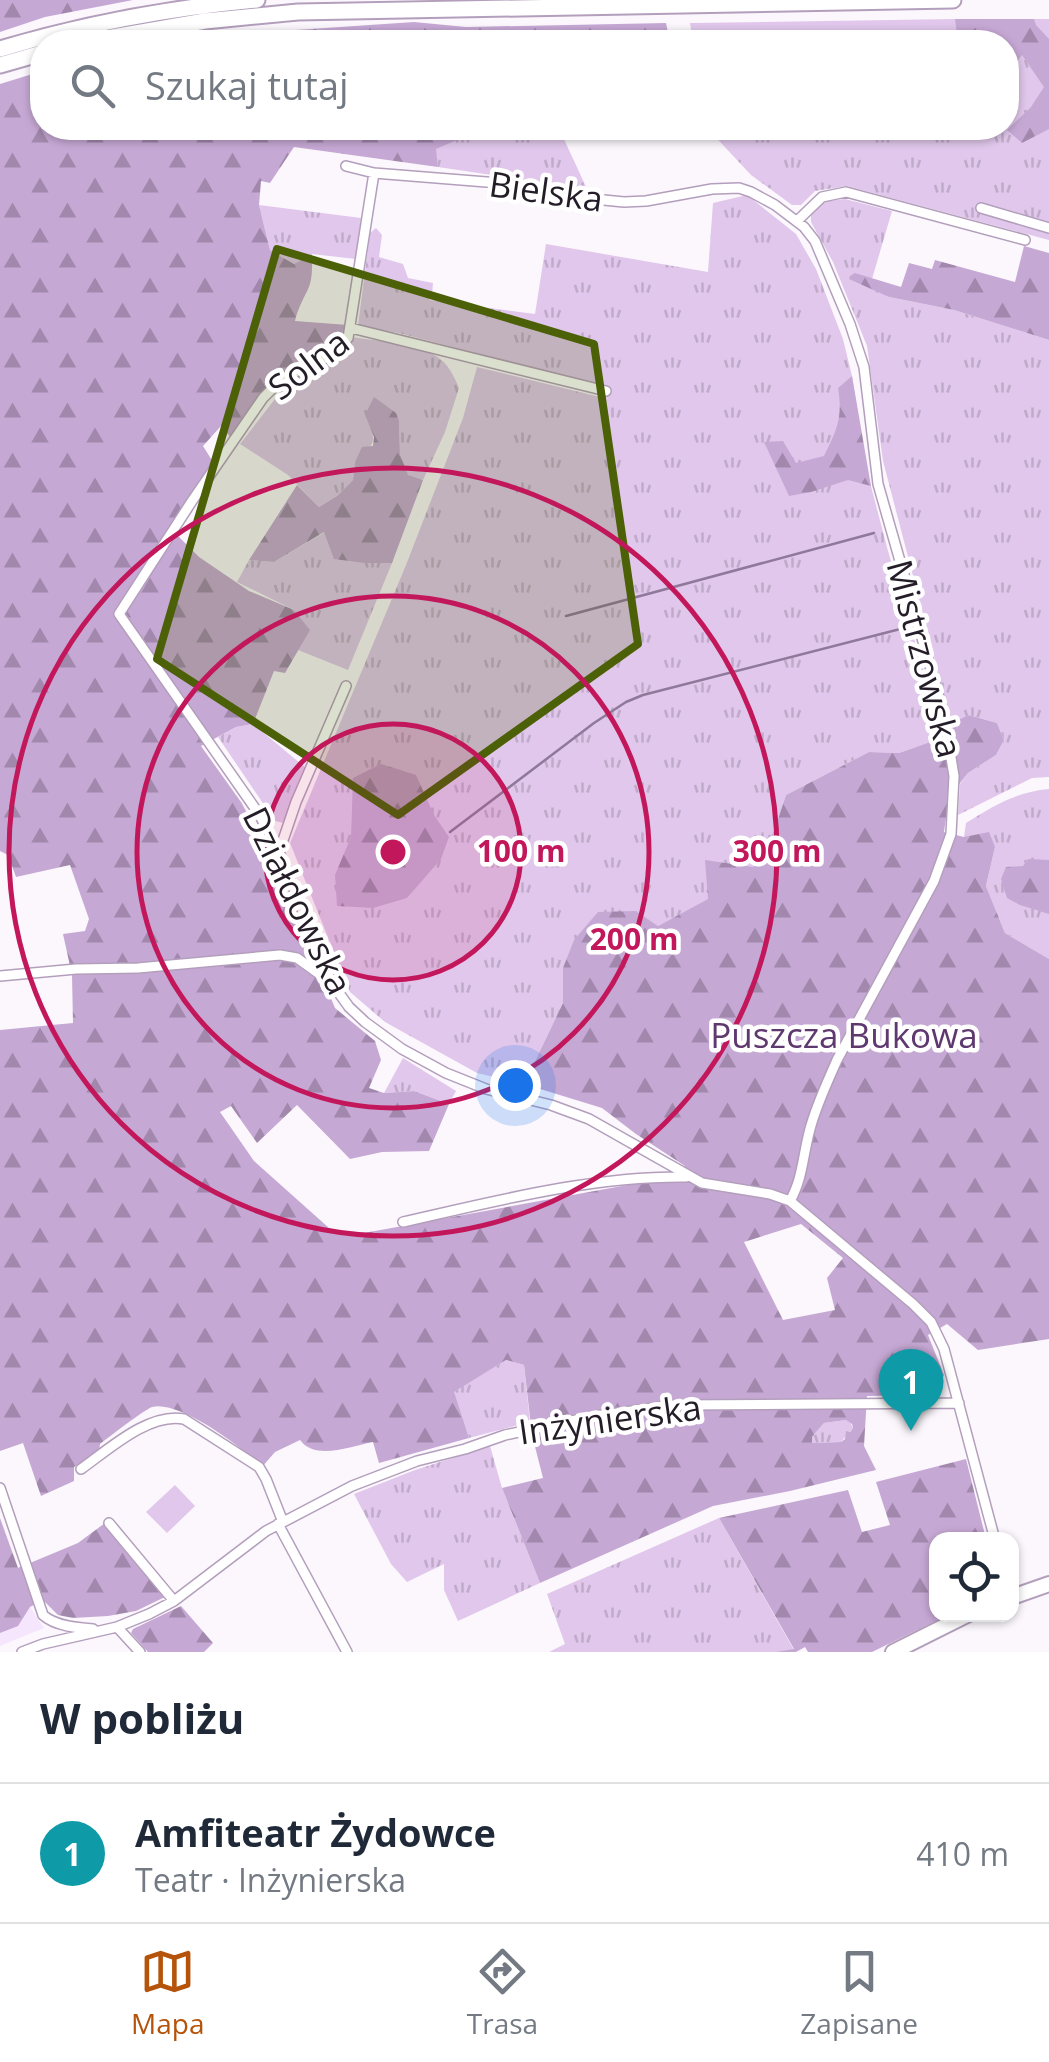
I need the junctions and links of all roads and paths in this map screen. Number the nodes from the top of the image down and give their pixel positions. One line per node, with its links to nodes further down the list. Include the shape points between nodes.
1 (256, 0): 3 (highway)
2 (953, 0): 4 (highway, via 282,14)
3 (74, 30)
4 (153, 30)
5 (30, 41): 6 (highway)
6 (0, 49)
7 (30, 56): 8 (highway)
8 (0, 65)
9 (346, 166): 10 (street, Bielska)
10 (374, 173): 11 (street, Bielska, via 624,202); 16 (street)
11 (746, 190): 13 (street, Mistrzowska)
12 (981, 208): 14 (street)
13 (797, 221): 15 (street, via 822,197 846,192); 24 (street, Mistrzowska, via 825,262 859,350 878,484 944,716 954,800 951,834 934,881 837,1060)
14 (1049, 228)
15 (1025, 240)
16 (350, 328): 17 (street, Solna); 18 (street, Solna, via 336,351 283,378 264,398)
17 (606, 392)
18 (119, 614): 20 (street, Działdowska)
19 (346, 686): 20 (street)
20 (280, 852): 22 (street, Działdowska)
21 (0, 976): 22 (street, via 280,955 306,963)
22 (331, 982): 23 (street, Działdowska, via 382,1036 446,1073 589,1119)
23 (689, 1177): 24 (street); 25 (street, via 644,1176)
24 (790, 1201): 26 (street, via 931,1322)
25 (403, 1222)
26 (960, 1404): 30 (street, Inżynierska, via 676,1405 594,1416 403,1466); 31 (street)
27 (82, 1469): 30 (street, via 150,1423 184,1419 258,1468)
28 (0, 1488): 36 (street, via 43,1614 54,1622)
29 (109, 1523): 34 (street)
30 (281, 1523): 34 (street, Inżynierska); 39 (street)
31 (994, 1532)
32 (1049, 1584): 33 (main road)
33 (1019, 1594)
34 (174, 1601): 36 (street, Inżynierska)
35 (954, 1622): 40 (main road)
36 (117, 1628): 37 (street, Inżynierska); 38 (street)
37 (22, 1652)
38 (140, 1652)
39 (347, 1652)
40 (893, 1652)

